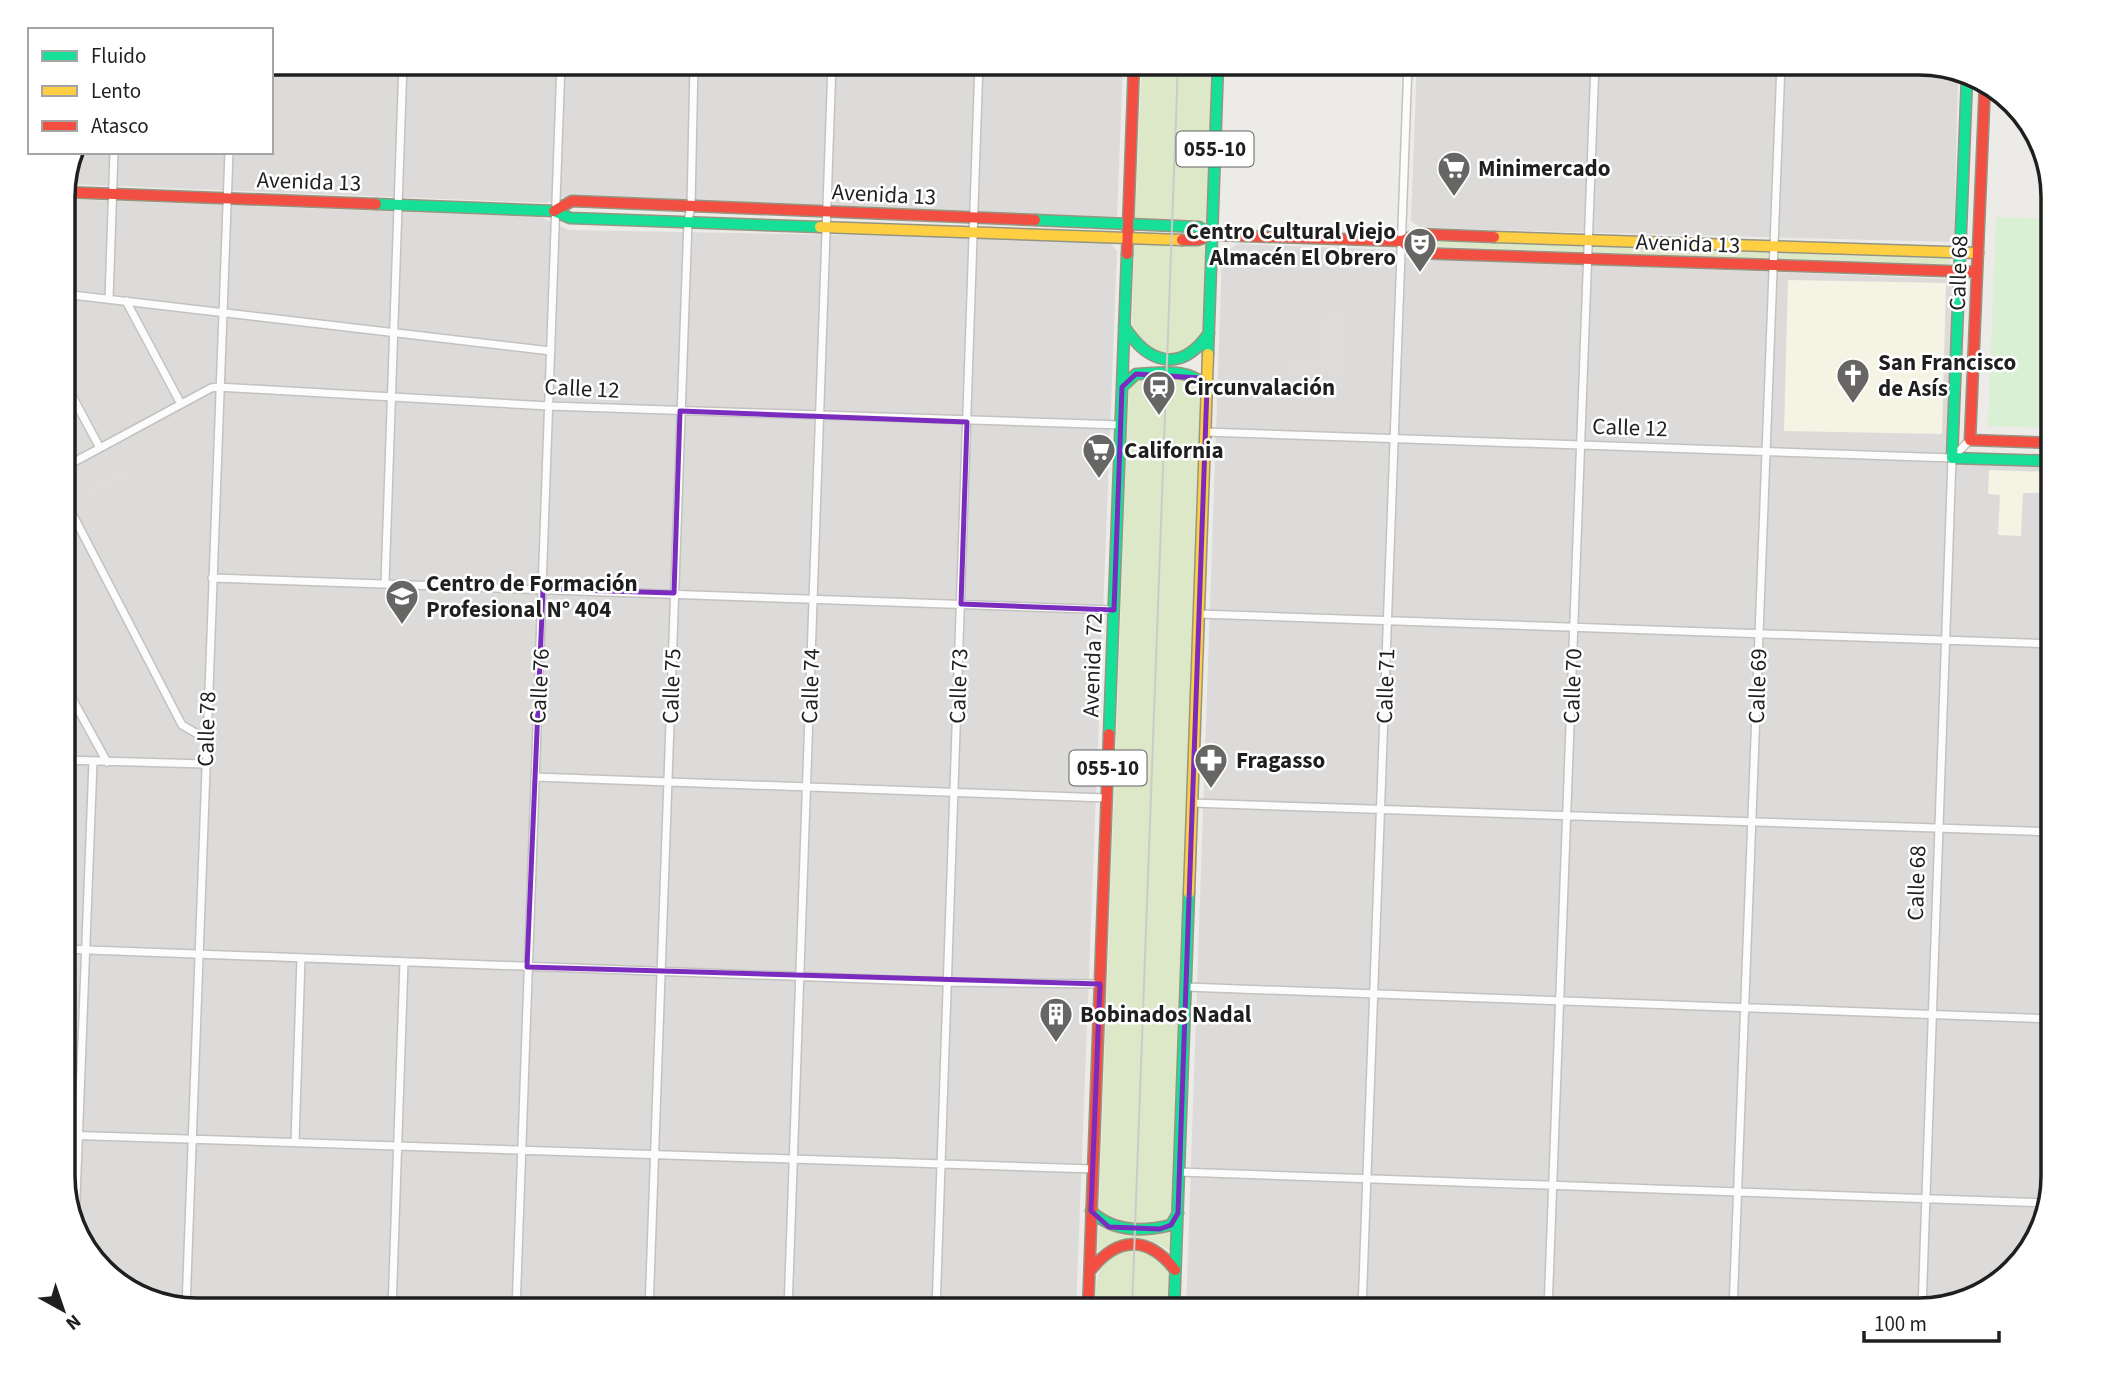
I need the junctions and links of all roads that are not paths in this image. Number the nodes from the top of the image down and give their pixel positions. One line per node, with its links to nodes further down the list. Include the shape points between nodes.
1 (403, 75): 18 (street)
2 (560, 75): 21 (street, Calle 76)
3 (694, 75): 19 (street, Calle 75)
4 (832, 75): 20 (street, Calle 74)
5 (979, 75): 22 (street, Calle 73)
6 (1134, 75): 24 (main road, Avenida 72 / 055-10)
7 (1218, 75): 27 (main road, 055-10)
8 (1408, 75): 30 (street, Calle 71)
9 (1595, 75): 29 (street, Calle 70)
10 (1781, 75): 31 (street, Calle 69)
11 (1966, 85): 32 (main road, Calle 68)
12 (1985, 95): 33 (main road, Calle 68)
13 (114, 154): 16 (street)
14 (229, 154): 17 (street, Calle 78)
15 (76, 193): 16 (main road, Avenida 13)
16 (112, 195): 17 (main road, Avenida 13); 39 (street)
17 (227, 199): 18 (main road, Avenida 13); 41 (street, Calle 78)
18 (398, 203): 21 (main road, Avenida 13); 44 (street)
19 (691, 206): 20 (main road, Avenida 13); 21 (main road, Avenida 13, via 572,201); 23 (street, Calle 75)
20 (827, 210): 22 (main road, Avenida 13); 25 (street, Calle 74)
21 (554, 211): 23 (main road, Avenida 13, via 570,218); 45 (street, Calle 76)
22 (974, 218): 24 (main road, Avenida 13); 26 (street, Calle 73)
23 (688, 221): 25 (main road, Avenida 13); 53 (street, Calle 75)
24 (1128, 224): 27 (main road, Avenida 13, via 1199,228); 28 (main road, Avenida 72 / 055-10)
25 (826, 228): 26 (main road, Avenida 13); 54 (street, Calle 74)
26 (973, 232): 28 (main road, Avenida 13); 55 (street, Calle 73)
27 (1212, 235): 28 (main road, Avenida 13, via 1198,240); 30 (main road, Avenida 13); 43 (main road, 055-10)
28 (1128, 238): 42 (main road, Avenida 72 / 055-10)
29 (1589, 240): 30 (main road, Avenida 13, via 1418,234); 31 (main road, Avenida 13); 34 (street, Calle 70)
30 (1402, 242): 34 (main road, Avenida 13, via 1415,253); 58 (street, Calle 71)
31 (1774, 246): 32 (main road, Avenida 13); 35 (street, Calle 69)
32 (1960, 252): 33 (main road, Avenida 13); 36 (main road, Calle 68)
33 (1978, 253): 37 (main road, Calle 68)
34 (1588, 258): 35 (main road, Avenida 13); 61 (street, Calle 70)
35 (1773, 265): 36 (main road, Avenida 13); 63 (street, Calle 69)
36 (1959, 271): 37 (main road, Avenida 13); 64 (main road, Calle 68)
37 (1977, 272): 59 (main road, Calle 68)
38 (76, 295): 39 (street)
39 (109, 299): 40 (street)
40 (126, 301): 41 (street); 51 (street)
41 (221, 312): 44 (street); 46 (street, Calle 78)
42 (1124, 326): 43 (main road, via 1136,347 1167,360 1190,354); 47 (main road, Avenida 72 / 055-10)
43 (1209, 332): 48 (main road, 055-10)
44 (394, 333): 45 (street); 49 (street)
45 (551, 351): 52 (street, Calle 76)
46 (218, 387): 49 (street, Calle 12); 51 (street, Calle 12); 68 (street, Calle 78)
47 (1122, 387): 48 (main road, via 1136,374 1191,374); 56 (main road, Avenida 72 / 055-10)
48 (1207, 387): 57 (main road, 055-10)
49 (392, 395): 52 (street, Calle 12); 69 (street)
50 (76, 403): 62 (street)
51 (181, 404): 62 (street, Calle 12)
52 (550, 406): 53 (street, Calle 12); 70 (street, Calle 76)
53 (680, 411): 54 (street, Calle 12); 71 (street, Calle 75)
54 (820, 416): 55 (street, Calle 12); 72 (street, Calle 74)
55 (967, 422): 56 (street, Calle 12); 73 (street, Calle 73)
56 (1121, 425): 74 (main road, Avenida 72 / 055-10)
57 (1205, 432): 58 (street, Calle 12); 75 (main road, 055-10)
58 (1394, 439): 61 (street, Calle 12); 76 (street, Calle 71)
59 (1970, 440): 60 (main road); 64 (street)
60 (2041, 443)
61 (1581, 445): 63 (street, Calle 12); 77 (street, Calle 70)
62 (100, 448): 65 (street, Calle 12)
63 (1766, 451): 64 (street, Calle 12); 78 (street, Calle 69)
64 (1952, 457): 66 (main road, Calle 12); 79 (street, Calle 68)
65 (76, 461)
66 (2041, 461)
67 (76, 521): 82 (street, via 182,725)
68 (212, 578): 69 (street); 82 (street, Calle 78)
69 (385, 583): 70 (street)
70 (543, 589): 71 (street); 87 (street, Calle 76)
71 (674, 593): 72 (street); 88 (street, Calle 75)
72 (813, 598): 73 (street); 89 (street, Calle 74)
73 (961, 604): 74 (street); 90 (street, Calle 73)
74 (1114, 610): 91 (main road, Avenida 72 / 055-10)
75 (1199, 614): 76 (street); 92 (main road, 055-10)
76 (1387, 621): 77 (street); 93 (street, Calle 71)
77 (1574, 627): 78 (street); 94 (street, Calle 70)
78 (1759, 634): 79 (street); 95 (street, Calle 69)
79 (1945, 641): 80 (street); 96 (street, Calle 68)
80 (2041, 645)
81 (76, 706): 85 (street)
82 (206, 739): 86 (street, Calle 78)
83 (76, 761): 84 (street)
84 (93, 762): 85 (street); 99 (street)
85 (107, 762): 86 (street)
86 (205, 764): 100 (street, Calle 78)
87 (535, 777): 88 (street); 103 (street, Calle 76)
88 (669, 781): 89 (street); 104 (street, Calle 75)
89 (806, 786): 90 (street); 105 (street, Calle 74)
90 (954, 792): 91 (street); 106 (street, Calle 73)
91 (1107, 797): 107 (main road, Avenida 72 / 055-10)
92 (1192, 803): 93 (street); 108 (main road, 055-10)
93 (1380, 809): 94 (street); 109 (street, Calle 71)
94 (1567, 815): 95 (street); 110 (street, Calle 70)
95 (1752, 822): 96 (street); 111 (street, Calle 69)
96 (1938, 828): 97 (street); 112 (street, Calle 68)
97 (2041, 832)
98 (76, 950): 99 (street)
99 (86, 950): 100 (street); 114 (street)
100 (198, 953): 101 (street); 115 (street, Calle 78)
101 (301, 958): 102 (street); 116 (street)
102 (404, 962): 103 (street); 117 (street)
103 (527, 967): 104 (street); 118 (street, Calle 76)
104 (662, 971): 105 (street); 119 (street, Calle 75)
105 (800, 976): 106 (street); 120 (street, Calle 74)
106 (948, 982): 107 (street); 121 (street, Calle 73)
107 (1100, 984): 122 (main road, Avenida 72 / 055-10)
108 (1186, 987): 109 (street); 123 (main road, 055-10)
109 (1373, 996): 110 (street); 124 (street, Calle 71)
110 (1559, 1002): 111 (street); 126 (street, Calle 70)
111 (1745, 1008): 112 (street); 127 (street, Calle 69)
112 (1931, 1014): 113 (street); 128 (street, Calle 68)
113 (2041, 1018)
114 (78, 1136): 115 (street); 125 (street)
115 (192, 1139): 116 (street); 134 (street, Calle 78)
116 (295, 1142): 117 (street)
117 (398, 1146): 118 (street); 135 (street)
118 (521, 1149): 119 (street); 136 (street, Calle 76)
119 (655, 1154): 120 (street); 137 (street, Calle 75)
120 (793, 1158): 121 (street); 138 (street, Calle 74)
121 (941, 1163): 122 (street); 139 (street, Calle 73)
122 (1093, 1169): 130 (main road, Avenida 72 / 055-10)
123 (1179, 1172): 124 (street); 131 (main road, 055-10)
124 (1367, 1179): 126 (street); 142 (street, Calle 71)
125 (76, 1185)
126 (1552, 1185): 127 (street); 143 (street, Calle 70)
127 (1738, 1191): 128 (street); 144 (street, Calle 69)
128 (1926, 1199): 129 (street); 145 (street, Calle 68)
129 (2038, 1203)
130 (1091, 1211): 131 (main road, via 1109,1227 1160,1228 1171,1225); 133 (main road, Avenida 72 / 055-10)
131 (1178, 1213): 132 (main road, 055-10)
132 (1176, 1270): 133 (main road, via 1161,1252 1135,1242 1107,1250); 141 (main road, 055-10)
133 (1089, 1271): 140 (main road, Avenida 72 / 055-10)
134 (186, 1297)
135 (393, 1298)
136 (516, 1298)
137 (649, 1298)
138 (788, 1298)
139 (936, 1298)
140 (1088, 1298)
141 (1175, 1298)
142 (1362, 1298)
143 (1548, 1298)
144 (1734, 1298)
145 (1922, 1298)

